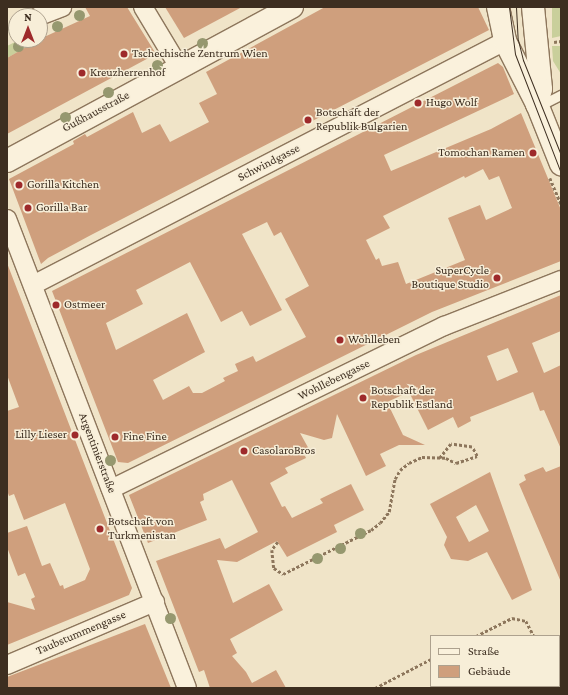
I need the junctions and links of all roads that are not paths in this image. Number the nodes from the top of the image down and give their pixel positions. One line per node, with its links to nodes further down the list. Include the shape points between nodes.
1 (62, 7): 6 (street)
2 (143, 7): 8 (street)
3 (292, 7): 8 (street, Gußhausstraße)
4 (498, 7): 7 (street)
5 (533, 7): 10 (street, via 541,89)
6 (48, 13)
7 (505, 41): 10 (street); 15 (street, Schwindgasse)
8 (179, 67): 11 (street, Gußhausstraße)
9 (561, 95): 10 (lane)
10 (537, 105): 12 (street)
11 (7, 161)
12 (561, 164)
13 (7, 219): 15 (street, Argentinierstraße)
14 (561, 280): 16 (street, Wohllebengasse, via 444,326)
15 (33, 285): 16 (street, Argentinierstraße)
16 (111, 489): 17 (street, Argentinierstraße)
17 (155, 602): 18 (street, Taubstummengasse); 19 (street, Argentinierstraße)
18 (7, 665)
19 (187, 688)

